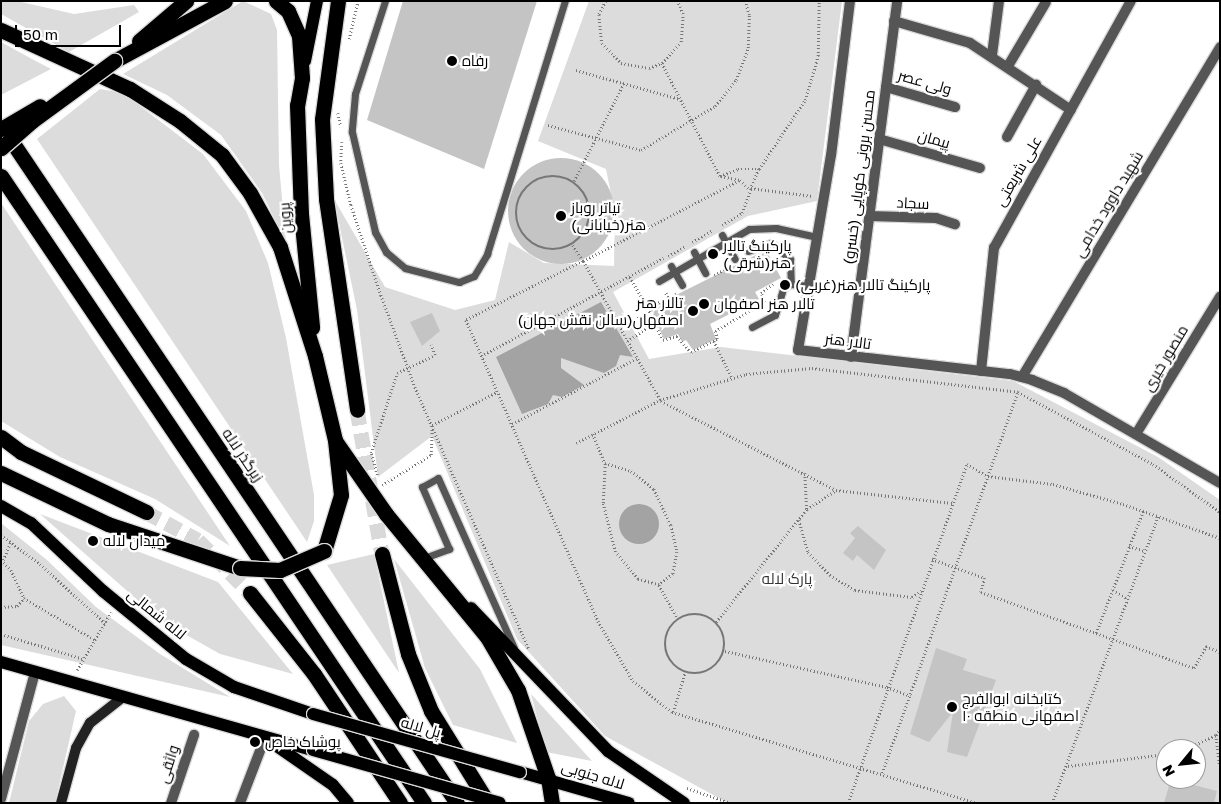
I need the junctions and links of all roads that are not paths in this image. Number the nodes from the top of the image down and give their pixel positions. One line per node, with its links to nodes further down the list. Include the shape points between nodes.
1 (186, 1): 17 (highway)
2 (225, 1): 17 (highway)
3 (276, 1): 19 (highway, پروین, via 288,11 299,36)
4 (317, 1): 19 (main road)
5 (338, 1): 52 (highway, via 322,119 326,189)
6 (385, 1): 7 (lane, via 355,94 352,132 375,232 386,252 405,268 459,282 474,276 487,254)
7 (565, 1)
8 (850, 1): 34 (street, تالار هنر)
9 (897, 1): 13 (street, محسن برونی کوپایی (خسرو))
10 (998, 1): 16 (street)
11 (1131, 1): 24 (street, علی شریعتی)
12 (1046, 2): 18 (street)
13 (894, 21): 16 (street, via 970,43); 21 (street, محسن برونی کوپایی (خسرو))
14 (1, 30): 48 (highway, via 130,89 180,121 222,155 250,193 280,246)
15 (1220, 47): 51 (street, شهید داوود خدامی)
16 (992, 55): 18 (street)
17 (114, 61): 22 (highway, bridge)
18 (1008, 66): 20 (street)
19 (302, 78): 48 (highway, پروین, via 297,105 301,214)
20 (1036, 85): 24 (street); 26 (street)
21 (886, 87): 23 (street, ولی عصر); 27 (street, محسن برونی کوپایی (خسرو))
22 (65, 95): 25 (highway, bridge, via 28,111); 28 (highway, bridge)
23 (955, 107)
24 (1071, 110): 50 (street, علی شریعتی, via 994,248)
25 (1, 128): 78 (highway, زیرگذر لاله)
26 (1007, 137)
27 (879, 139): 29 (street, پیمان); 31 (street, محسن برونی کوپایی (خسرو))
28 (1, 148)
29 (980, 168)
30 (1, 176): 77 (highway)
31 (869, 216): 32 (street, سجاد, via 936,218); 49 (street, محسن برونی کوپایی (خسرو))
32 (955, 224)
33 (722, 235): 35 (lane)
34 (817, 237): 35 (lane, via 776,228 749,229); 44 (street, تالار هنر)
35 (726, 243): 38 (lane); 39 (lane)
36 (748, 251): 43 (lane, via 771,243 790,259)
37 (694, 252): 38 (lane)
38 (698, 260): 40 (lane); 41 (lane)
39 (735, 261)
40 (673, 269): 42 (lane); 45 (lane)
41 (708, 275)
42 (659, 281)
43 (791, 284): 44 (lane); 47 (lane, via 783,288 775,315)
44 (808, 286): 49 (street, تالار هنر, via 798,350)
45 (684, 287)
46 (1220, 297): 53 (street, منصور خیری)
47 (752, 327)
48 (315, 356): 55 (highway)
49 (851, 357): 50 (street, تالار هنر)
50 (982, 371): 51 (street, تالار هنر)
51 (1022, 377): 53 (street, تالار هنر, via 1064,394)
52 (357, 410)
53 (1136, 434): 57 (street, تالار هنر)
54 (1, 437): 59 (highway, via 21,452)
55 (335, 440): 56 (highway, bridge, via 341,495 324,551 280,570 240,568 108,524); 61 (highway, via 376,501)
56 (1, 473)
57 (1218, 479)
58 (1, 506): 67 (main road, لاله شمالی, via 31,523 117,602 186,658 234,687)
59 (146, 512)
60 (382, 554): 79 (highway, via 408,654 431,711)
61 (427, 561): 63 (main road); 63 (lane, via 449,549 422,486 438,478); 70 (highway, via 487,636 518,690)
62 (250, 593): 76 (highway, via 314,674)
63 (518, 658): 83 (main road, via 608,751)
64 (1, 662): 65 (main road)
65 (35, 672): 66 (main road); 71 (street)
66 (123, 697): 69 (main road); 72 (main road, via 90,723 76,748)
67 (313, 714): 70 (main road, پل لاله, bridge)
68 (194, 735): 73 (street, واثقی)
69 (265, 738): 74 (street); 75 (main road, via 333,785); 80 (main road, bridge)
70 (548, 778): 81 (highway); 82 (main road, لاله جنوبی)
71 (1, 799)
72 (61, 803)
73 (171, 803)
74 (240, 803)
75 (348, 803)
76 (400, 803)
77 (424, 803)
78 (457, 803)
79 (488, 803)
80 (500, 803)
81 (552, 803)
82 (629, 803)
83 (684, 803)

